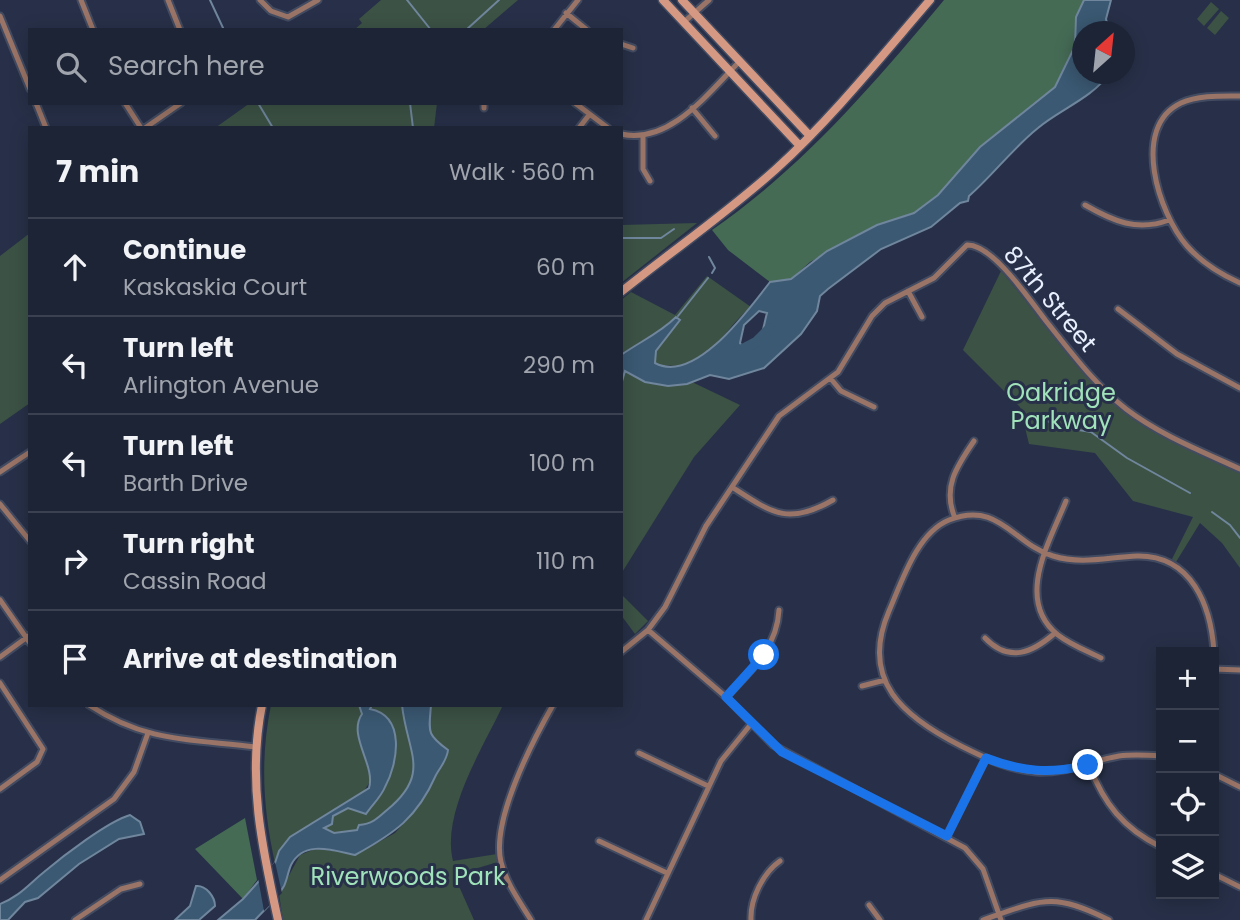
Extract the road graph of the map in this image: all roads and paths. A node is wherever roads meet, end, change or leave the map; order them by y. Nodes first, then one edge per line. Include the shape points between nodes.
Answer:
1 (81, 0) edge
2 (167, 0) edge
3 (260, 0) edge
4 (318, 0) edge
5 (578, 0) edge
6 (663, 0) edge
7 (682, 0) edge
8 (709, 0) edge
9 (930, 0) edge
10 (566, 13) junction
11 (694, 13) junction
12 (0, 16) edge
13 (684, 22) junction
14 (92, 28) edge
15 (179, 28) edge
16 (555, 28) edge
17 (585, 28) edge
18 (623, 45) edge
19 (633, 48) dead end
20 (739, 62) junction
21 (730, 71) junction
22 (28, 84) edge
23 (1240, 96) edge
24 (37, 105) edge
25 (126, 105) edge
26 (178, 105) edge
27 (577, 105) edge
28 (692, 108) junction
29 (589, 115) junction
30 (45, 126) edge
31 (142, 126) edge
32 (146, 126) edge
33 (581, 126) edge
34 (605, 126) edge
35 (623, 134) edge
36 (643, 135) junction
37 (715, 136) dead end
38 (810, 136) junction
39 (800, 146) junction
40 (650, 181) dead end
41 (1085, 205) dead end
42 (1169, 220) junction
43 (1240, 283) edge
44 (623, 290) edge
45 (908, 290) junction
46 (1118, 309) dead end
47 (922, 317) dead end
48 (831, 379) junction
49 (1240, 388) edge
50 (874, 407) dead end
51 (974, 441) dead end
52 (28, 453) edge
53 (1240, 469) edge
54 (0, 472) edge
55 (732, 487) junction
56 (833, 500) dead end
57 (1066, 501) dead end
58 (0, 504) edge
59 (955, 518) junction
60 (28, 539) edge
61 (1045, 554) junction
62 (0, 600) edge
63 (779, 610) dead end
64 (648, 630) junction
65 (1055, 633) junction
66 (985, 638) dead end
67 (28, 639) edge
68 (1213, 647) edge
69 (623, 650) edge
70 (0, 657) edge
71 (1101, 658) dead end
72 (1219, 670) edge
73 (1240, 670) edge
74 (884, 678) junction
75 (0, 683) edge
76 (862, 686) dead end
77 (726, 697) junction
78 (93, 707) edge
79 (262, 707) edge
80 (553, 707) edge
81 (751, 724) junction
82 (148, 733) junction
83 (256, 747) junction
84 (639, 754) dead end
85 (1156, 756) edge
86 (986, 758) junction
87 (1088, 765) junction
88 (1219, 776) edge
89 (708, 786) junction
90 (1240, 787) edge
91 (0, 789) edge
92 (947, 836) junction
93 (599, 841) dead end
94 (1156, 844) edge
95 (780, 861) dead end
96 (667, 873) junction
97 (1219, 876) edge
98 (0, 880) edge
99 (140, 884) dead end
100 (1240, 887) edge
101 (869, 905) dead end
102 (1000, 917) edge
103 (75, 920) edge
104 (278, 920) edge
105 (531, 920) edge
106 (646, 920) edge
107 (751, 920) edge
108 (880, 920) edge
109 (983, 920) edge
110 (1109, 920) edge

1 - 14 street
2 - 15 street
3 - 4 street via 271,12 288,17
5 - 10 street
6 - 13 main road
7 - 11 main road
8 - 11 street
9 - 38 main road
10 - 16 street
10 - 17 street
11 - 13 street
11 - 20 main road
12 - 22 street
13 - 21 main road
18 - 19 street
20 - 21 street
20 - 38 main road
21 - 28 street
21 - 39 main road
23 - 42 street via 1186,101 1164,116 1154,139 1157,186
24 - 30 street
25 - 31 street
26 - 32 street
27 - 29 street
28 - 36 street via 678,120
28 - 37 street
29 - 33 street
29 - 34 street
35 - 36 street
36 - 40 street via 643,169
38 - 39 main road
39 - 44 main road
41 - 42 street via 1127,225
42 - 43 street via 1201,260
45 - 47 street
45 - 48 street via 872,316 845,364
45 - 53 street, 87th Street via 941,273 965,246 984,251 1086,371 1126,409 1163,433
46 - 49 street via 1177,354
48 - 50 street via 841,391
48 - 55 street via 785,410
51 - 59 street via 950,483
52 - 54 street
55 - 56 street via 782,515 816,510
55 - 64 street
57 - 61 street
58 - 60 street
59 - 61 street via 995,519
59 - 74 street via 939,525 922,543 890,609 880,645
61 - 65 street via 1037,576 1037,599
61 - 68 street via 1083,561 1142,556 1171,564 1201,594
62 - 67 street
63 - 77 street via 770,646
64 - 69 street
64 - 77 street
65 - 66 street via 1037,647 1014,653 996,649
65 - 71 street
67 - 70 street
72 - 73 street
74 - 76 street
74 - 86 street via 912,718
75 - 91 street via 43,749 37,762
77 - 81 street
78 - 82 street
79 - 83 main road
80 - 105 street via 508,801 498,833 504,873
81 - 89 street via 726,753
81 - 92 street via 801,763
82 - 83 street
82 - 98 street via 134,772 114,799
83 - 104 main road via 256,801
84 - 89 street
85 - 87 street via 1121,756
86 - 87 street via 1038,772
86 - 92 street
87 - 94 street via 1112,811
88 - 90 street
89 - 96 street
92 - 102 street via 977,860
93 - 96 street
95 - 107 street via 754,899
96 - 106 street
97 - 100 street
99 - 103 street via 121,889
101 - 108 street
102 - 109 street
102 - 110 street via 1054,900 1074,903

